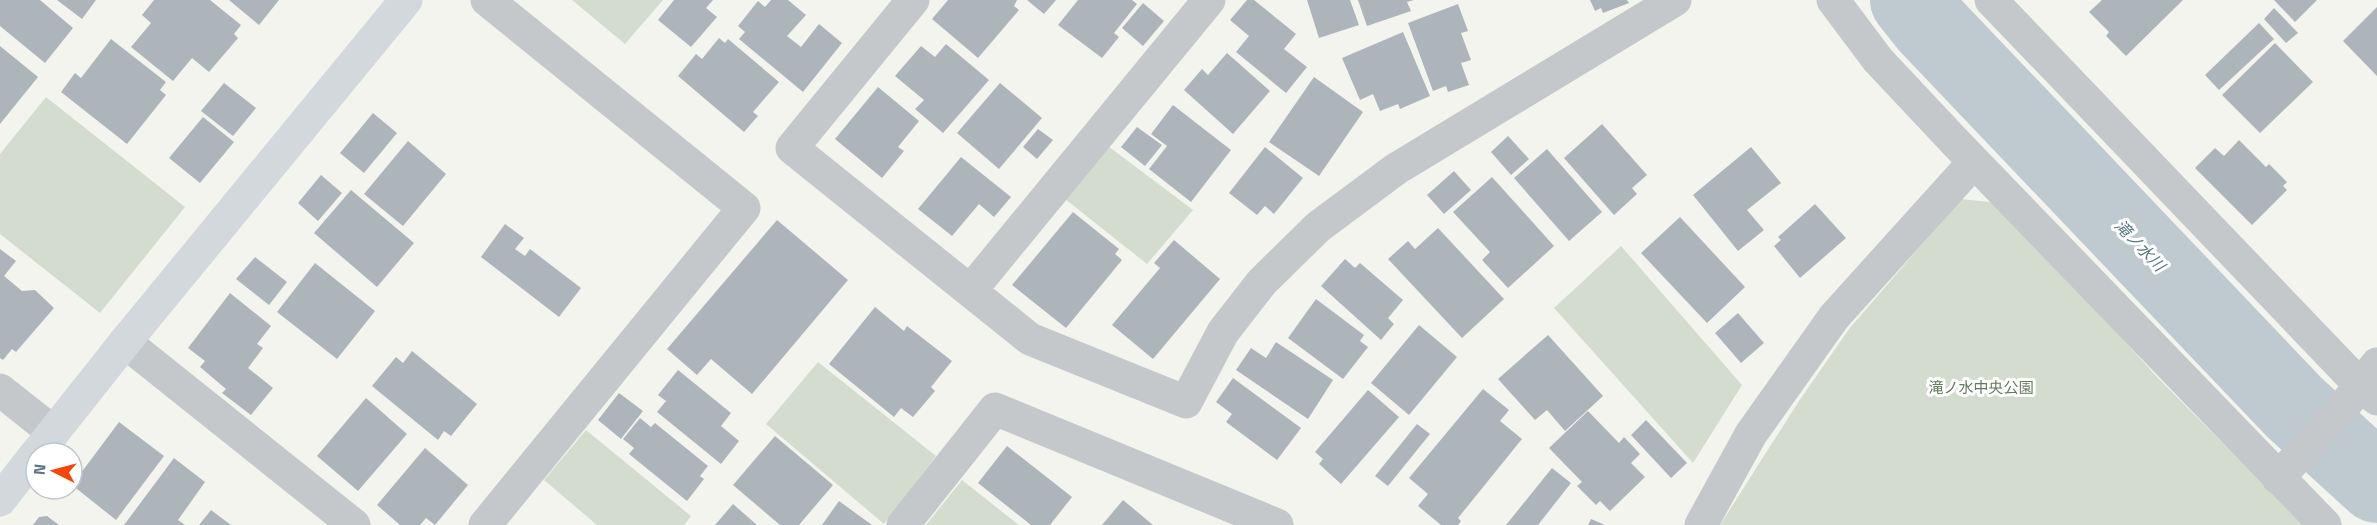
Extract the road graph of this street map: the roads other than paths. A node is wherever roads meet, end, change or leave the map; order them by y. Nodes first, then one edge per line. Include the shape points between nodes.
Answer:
1 (406, 0) edge
2 (487, 0) edge
3 (913, 0) edge
4 (1209, 0) edge
5 (1675, 0) edge
6 (1833, 0) edge
7 (1991, 0) edge
8 (1974, 162) junction
9 (971, 290) junction
10 (125, 342) junction
11 (2371, 382) edge
12 (0, 390) edge
13 (38, 441) edge
14 (46, 441) edge
15 (24, 469) edge
16 (2278, 478) junction
17 (0, 500) edge
18 (354, 525) edge
19 (485, 525) edge
20 (903, 525) edge
21 (1277, 525) edge
22 (1701, 525) edge
23 (2325, 525) edge

1 - 10 street
2 - 19 street via 744,208
3 - 9 street via 792,148
4 - 9 street
5 - 9 street via 1396,169 1318,227 1262,282 1223,332 1186,402 1030,339
6 - 8 street via 1878,60
7 - 11 street
8 - 16 street
8 - 22 street via 1834,317 1751,434
10 - 14 street
10 - 18 street
11 - 16 street
12 - 13 street
15 - 17 street
16 - 23 street
20 - 21 street via 995,409

